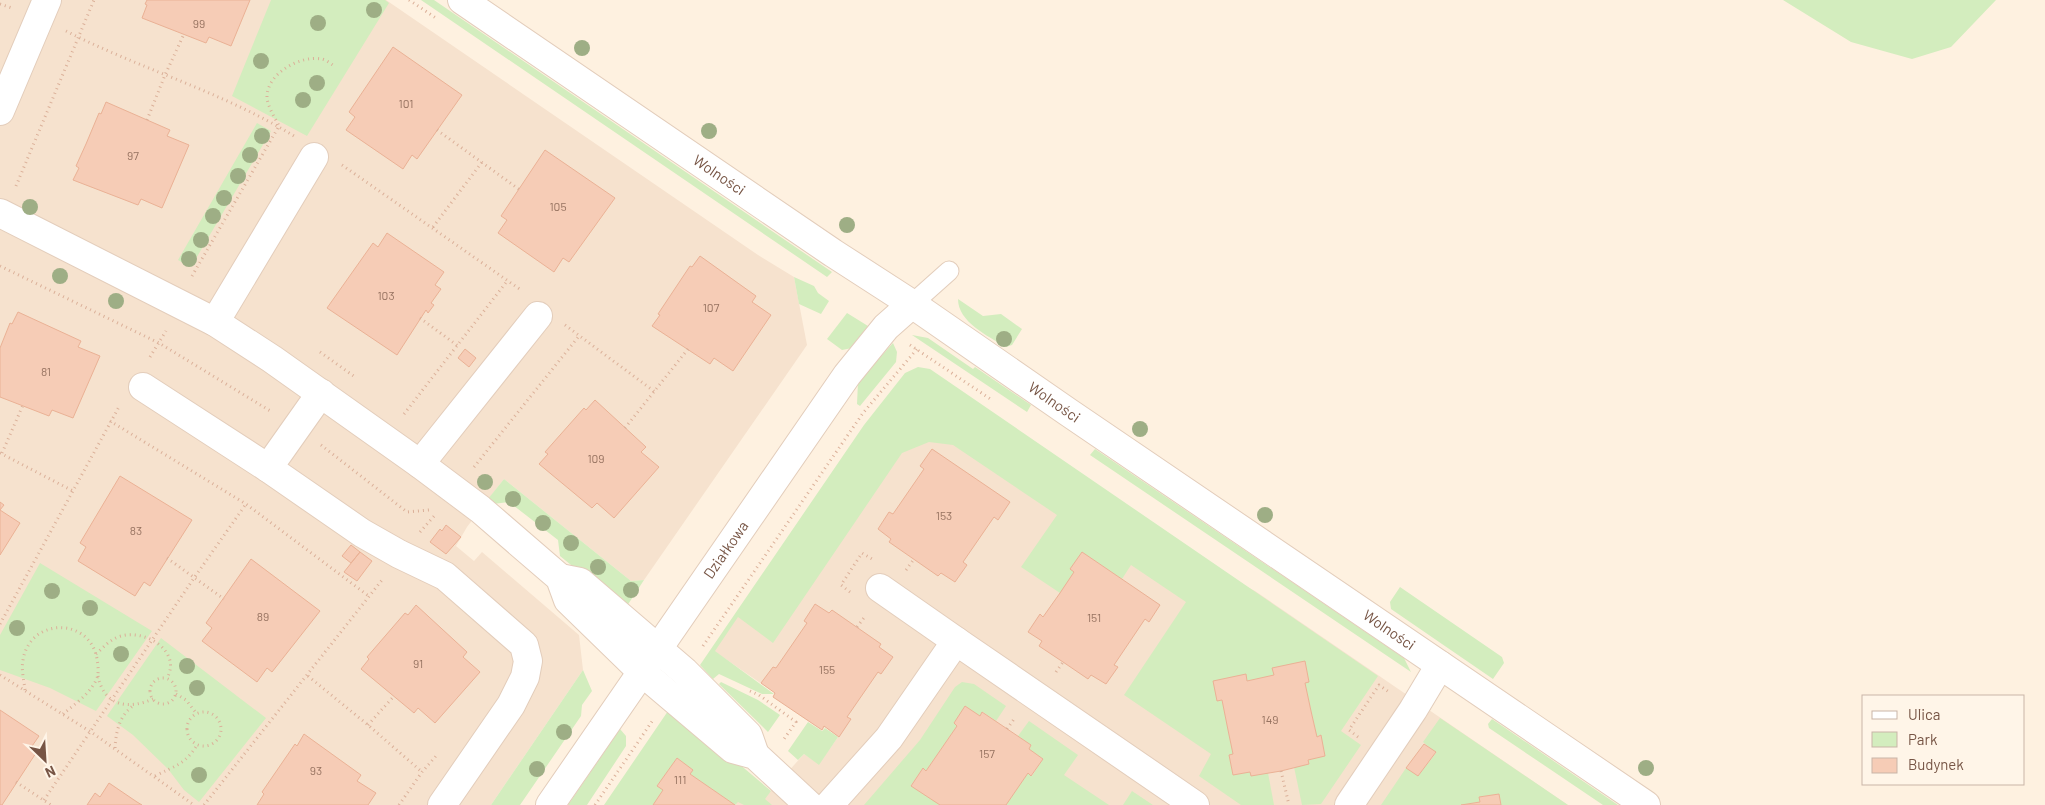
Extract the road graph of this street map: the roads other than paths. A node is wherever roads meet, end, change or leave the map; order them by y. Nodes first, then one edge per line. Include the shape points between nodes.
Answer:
1 (47, 0) edge
2 (462, 0) edge
3 (0, 111) edge
4 (314, 157) dead end
5 (0, 212) edge
6 (949, 271) dead end
7 (912, 304) junction
8 (538, 316) dead end
9 (215, 322) junction
10 (134, 392) road end
11 (321, 393) junction
12 (420, 464) junction
13 (268, 468) junction
14 (560, 578) junction
15 (880, 588) dead end
16 (956, 641) junction
17 (658, 648) junction
18 (1440, 665) junction
19 (642, 672) junction
20 (755, 755) junction
21 (442, 805) edge
22 (550, 805) edge
23 (809, 805) edge
24 (829, 805) edge
25 (1195, 805) edge
26 (1349, 805) edge
27 (1646, 805) edge

1 - 3 street
2 - 7 street, Wolności
4 - 9 street
5 - 9 street
6 - 7 lane
7 - 17 street, Działkowa via 886,327 847,375
7 - 18 street, Wolności
8 - 12 street
9 - 11 street
10 - 13 street
11 - 12 street
11 - 13 street
12 - 14 street via 448,500 480,509
13 - 21 street via 362,533 445,576 524,645 528,661 525,678 511,705
14 - 17 street via 580,582
14 - 19 street via 568,600
15 - 16 street
16 - 24 street via 889,738
16 - 25 street
17 - 19 street, Działkowa
17 - 20 street via 748,735
18 - 26 street
18 - 27 street, Wolności
19 - 20 street via 733,749
19 - 22 street, Działkowa
20 - 23 street

